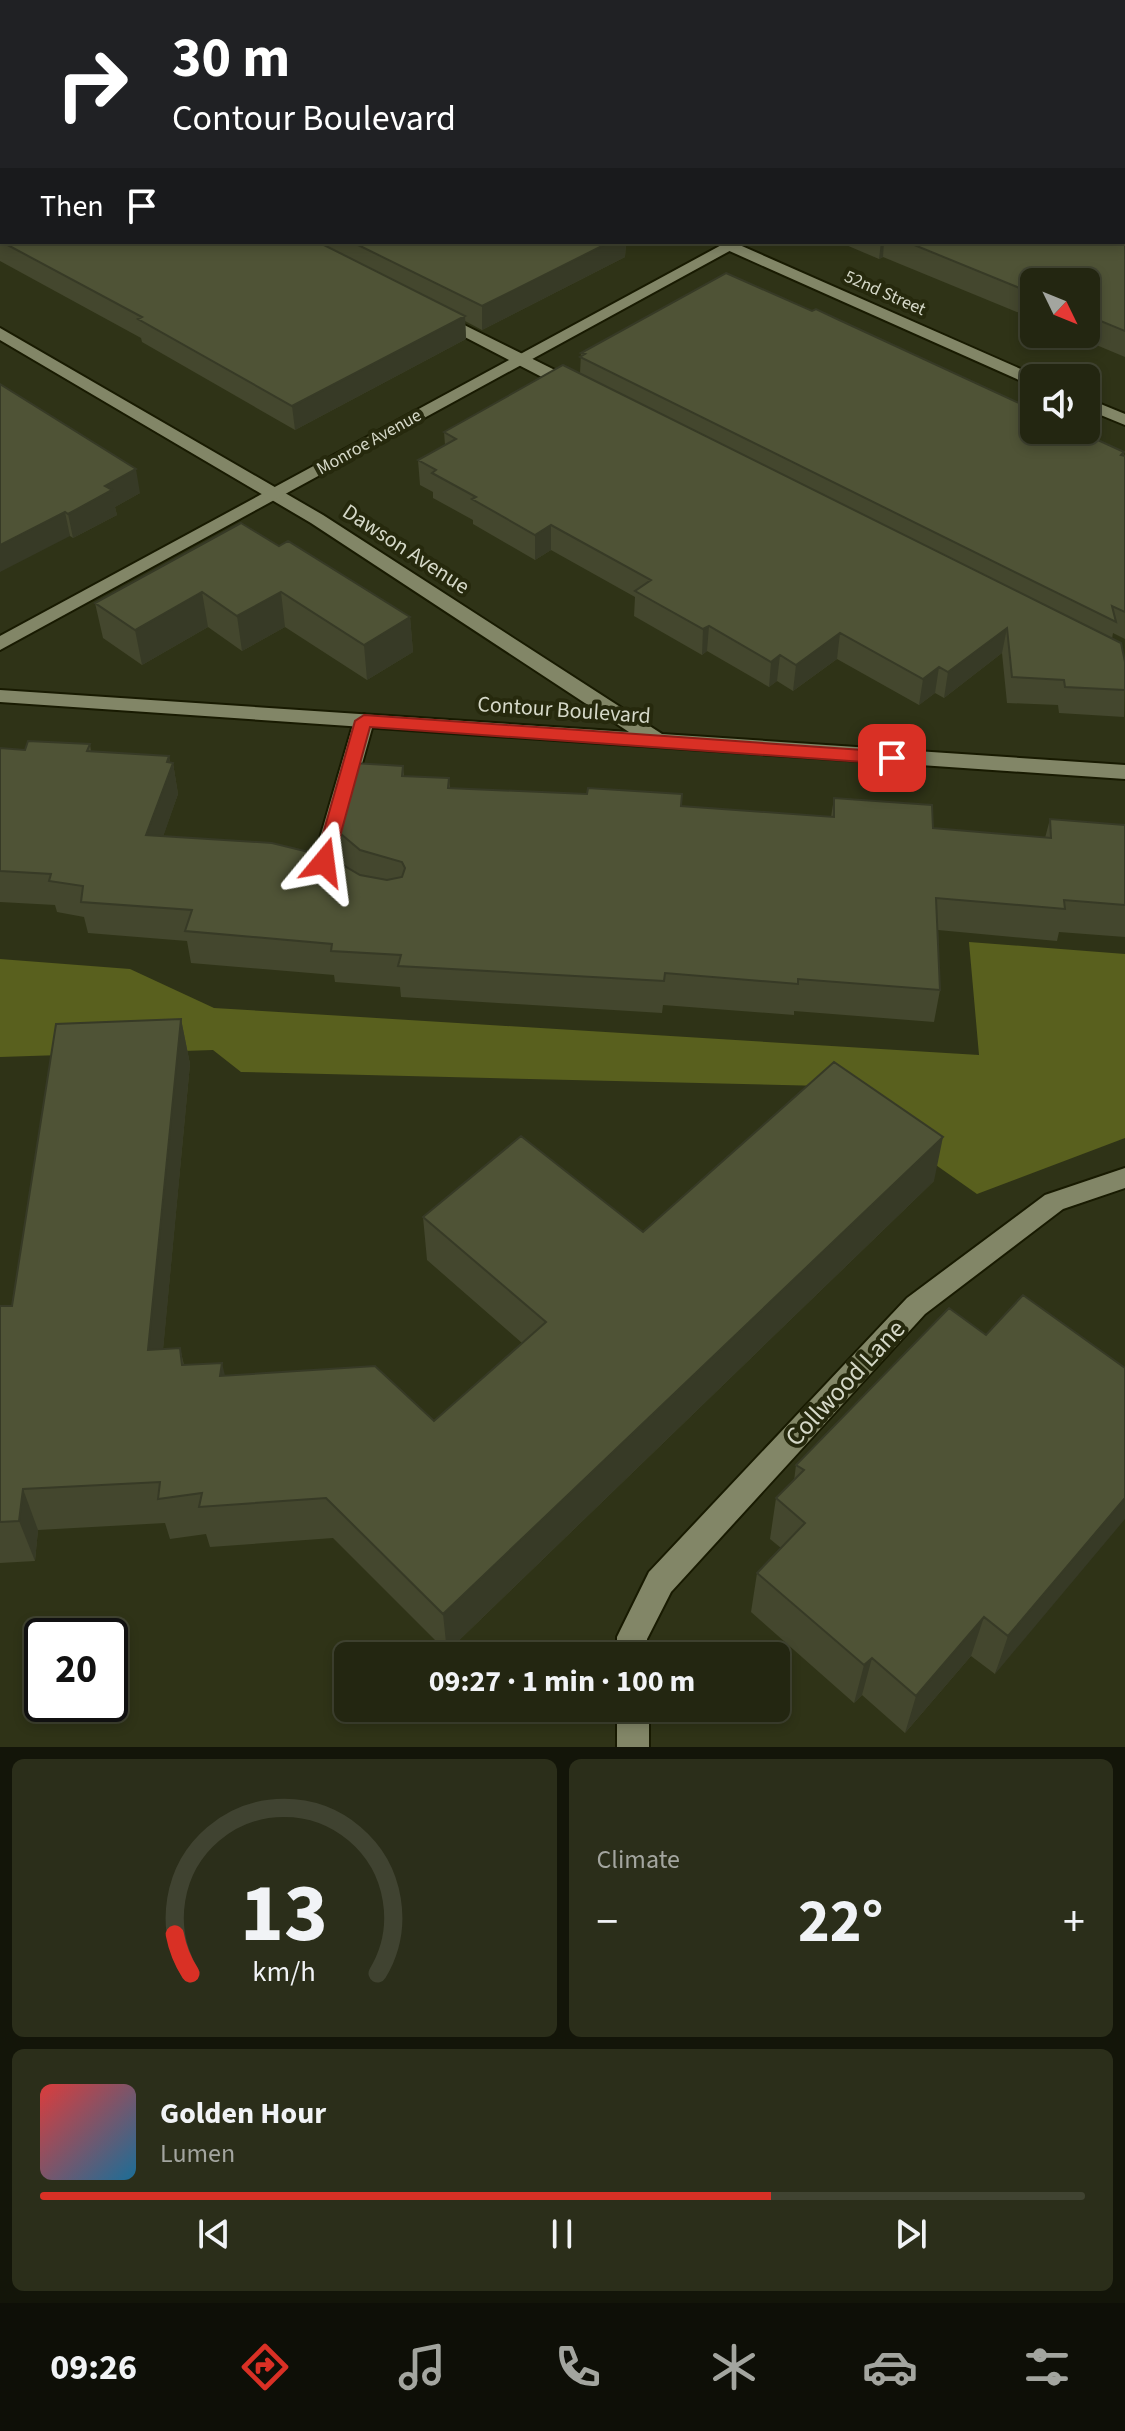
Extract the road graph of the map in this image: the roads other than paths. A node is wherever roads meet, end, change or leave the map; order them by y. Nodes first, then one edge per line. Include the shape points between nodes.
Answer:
1 (727, 244) edge
2 (731, 244) edge
3 (425, 311) edge
4 (0, 333) edge
5 (521, 359) junction
6 (1020, 374) edge
7 (591, 395) edge
8 (1100, 409) edge
9 (1125, 420) edge
10 (274, 494) junction
11 (0, 644) edge
12 (0, 696) edge
13 (364, 721) junction
14 (657, 740) junction
15 (1125, 772) edge
16 (359, 892) edge
17 (1125, 1178) edge
18 (632, 1642) edge
19 (633, 1722) edge
20 (633, 1747) edge

1 - 5 street, Monroe Avenue
2 - 6 street, 52nd Street
3 - 5 street
4 - 10 street, Dawson Avenue
5 - 7 street
5 - 10 street, Monroe Avenue
8 - 9 street
10 - 11 street, Monroe Avenue
10 - 14 street, Dawson Avenue
12 - 13 street, Contour Boulevard
13 - 14 street, Contour Boulevard
13 - 16 street via 324,862
14 - 15 street, Contour Boulevard
17 - 18 street, Collwood Lane via 1054,1202 916,1306 660,1582
19 - 20 street

